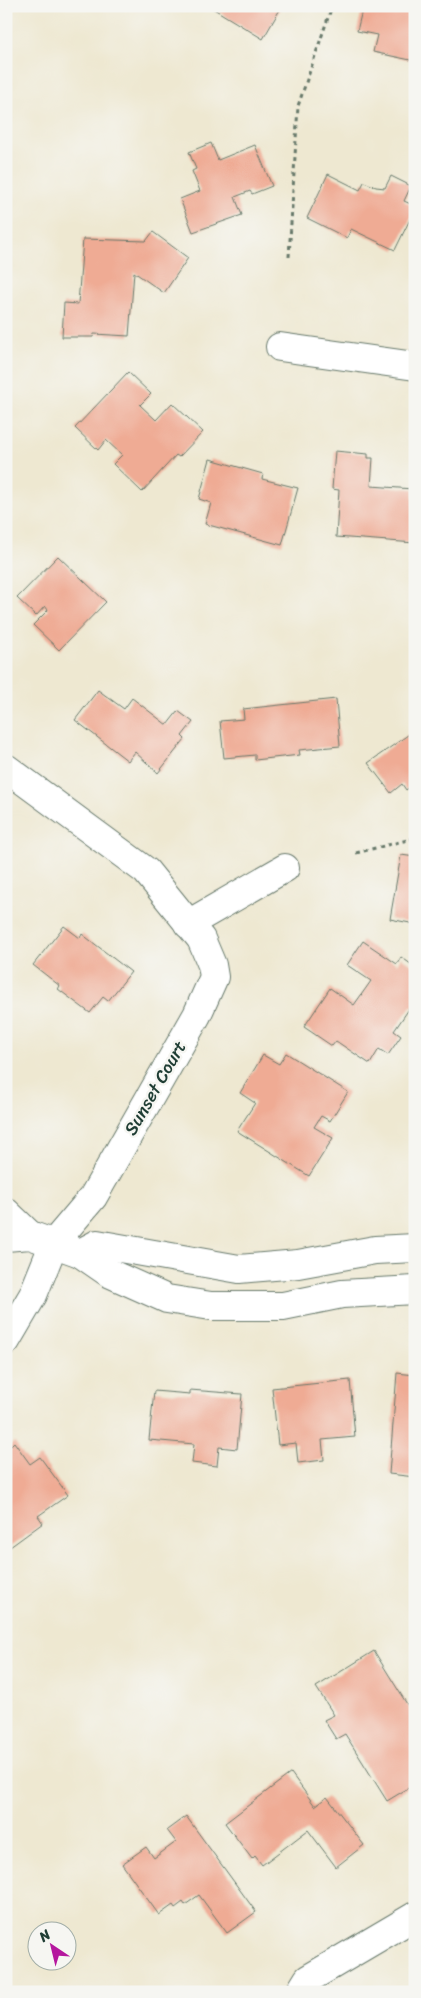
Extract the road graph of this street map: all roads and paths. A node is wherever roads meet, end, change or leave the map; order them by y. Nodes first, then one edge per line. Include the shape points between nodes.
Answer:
1 (332, 6) edge
2 (290, 256) dead end
3 (280, 347) dead end
4 (415, 366) edge
5 (6, 768) edge
6 (415, 838) edge
7 (356, 853) dead end
8 (285, 868) dead end
9 (188, 924) junction
10 (6, 1212) edge
11 (30, 1239) edge
12 (415, 1248) edge
13 (80, 1253) junction
14 (415, 1290) edge
15 (7, 1337) edge
16 (415, 1916) edge
17 (300, 1992) edge

1 - 2 path via 298,106
3 - 4 street
5 - 9 street, Sunset Court via 146,871
6 - 7 path
8 - 9 street
9 - 11 street, Sunset Court via 201,939 214,977 197,1015 93,1197
10 - 11 street
11 - 13 street
11 - 15 street, Sunset Court via 33,1295
12 - 13 street via 375,1250 298,1264 240,1269 97,1244
13 - 14 street via 109,1273 167,1298 211,1306 283,1306 342,1294
16 - 17 street via 308,1979

